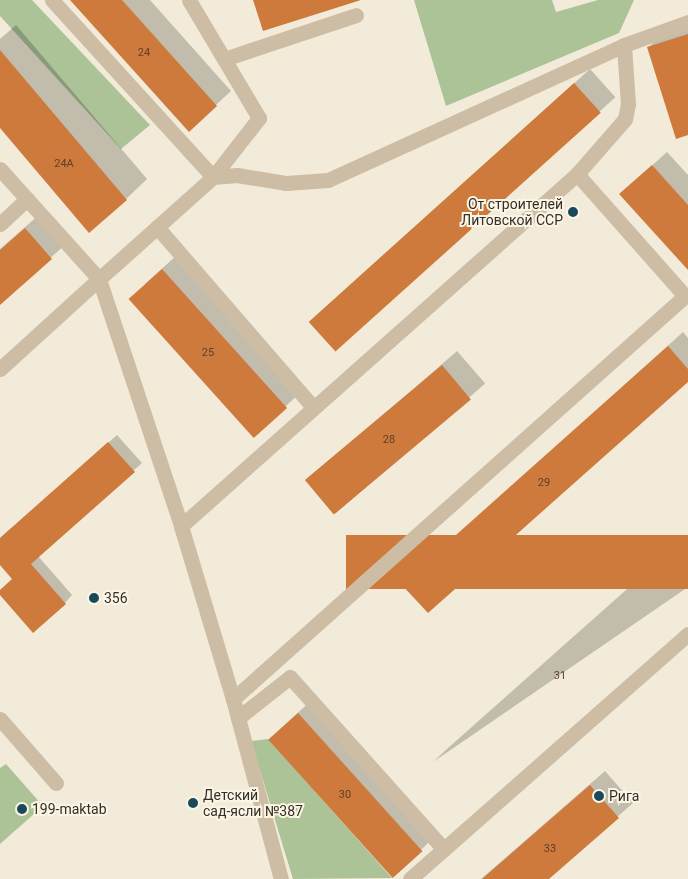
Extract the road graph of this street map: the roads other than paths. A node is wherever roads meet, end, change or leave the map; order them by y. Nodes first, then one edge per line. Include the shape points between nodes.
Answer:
1 (52, 0) edge
2 (189, 0) edge
3 (356, 15) dead end
4 (688, 22) edge
5 (624, 45) junction
6 (224, 59) junction
7 (0, 170) edge
8 (577, 174) junction
9 (213, 177) junction
10 (27, 200) junction
11 (0, 224) edge
12 (157, 227) junction
13 (99, 279) junction
14 (0, 369) edge
15 (313, 407) junction
16 (182, 526) junction
17 (688, 634) edge
18 (233, 699) junction
19 (238, 718) junction
20 (0, 719) edge
21 (56, 783) dead end
22 (444, 849) junction
23 (281, 879) edge
24 (410, 879) edge

1 - 9 lane
2 - 6 lane
3 - 6 lane
4 - 5 lane
5 - 8 lane via 628,104 625,119
5 - 9 lane via 328,180 286,183 237,176
6 - 9 lane via 259,118
7 - 10 lane
8 - 15 lane
8 - 18 lane via 685,296
9 - 12 lane
10 - 11 lane
10 - 13 lane
12 - 13 lane
12 - 15 lane
13 - 14 lane
13 - 16 lane
15 - 16 lane
16 - 18 lane
17 - 22 lane
18 - 19 lane
19 - 22 lane via 290,677
19 - 23 lane
20 - 21 lane
22 - 24 lane

